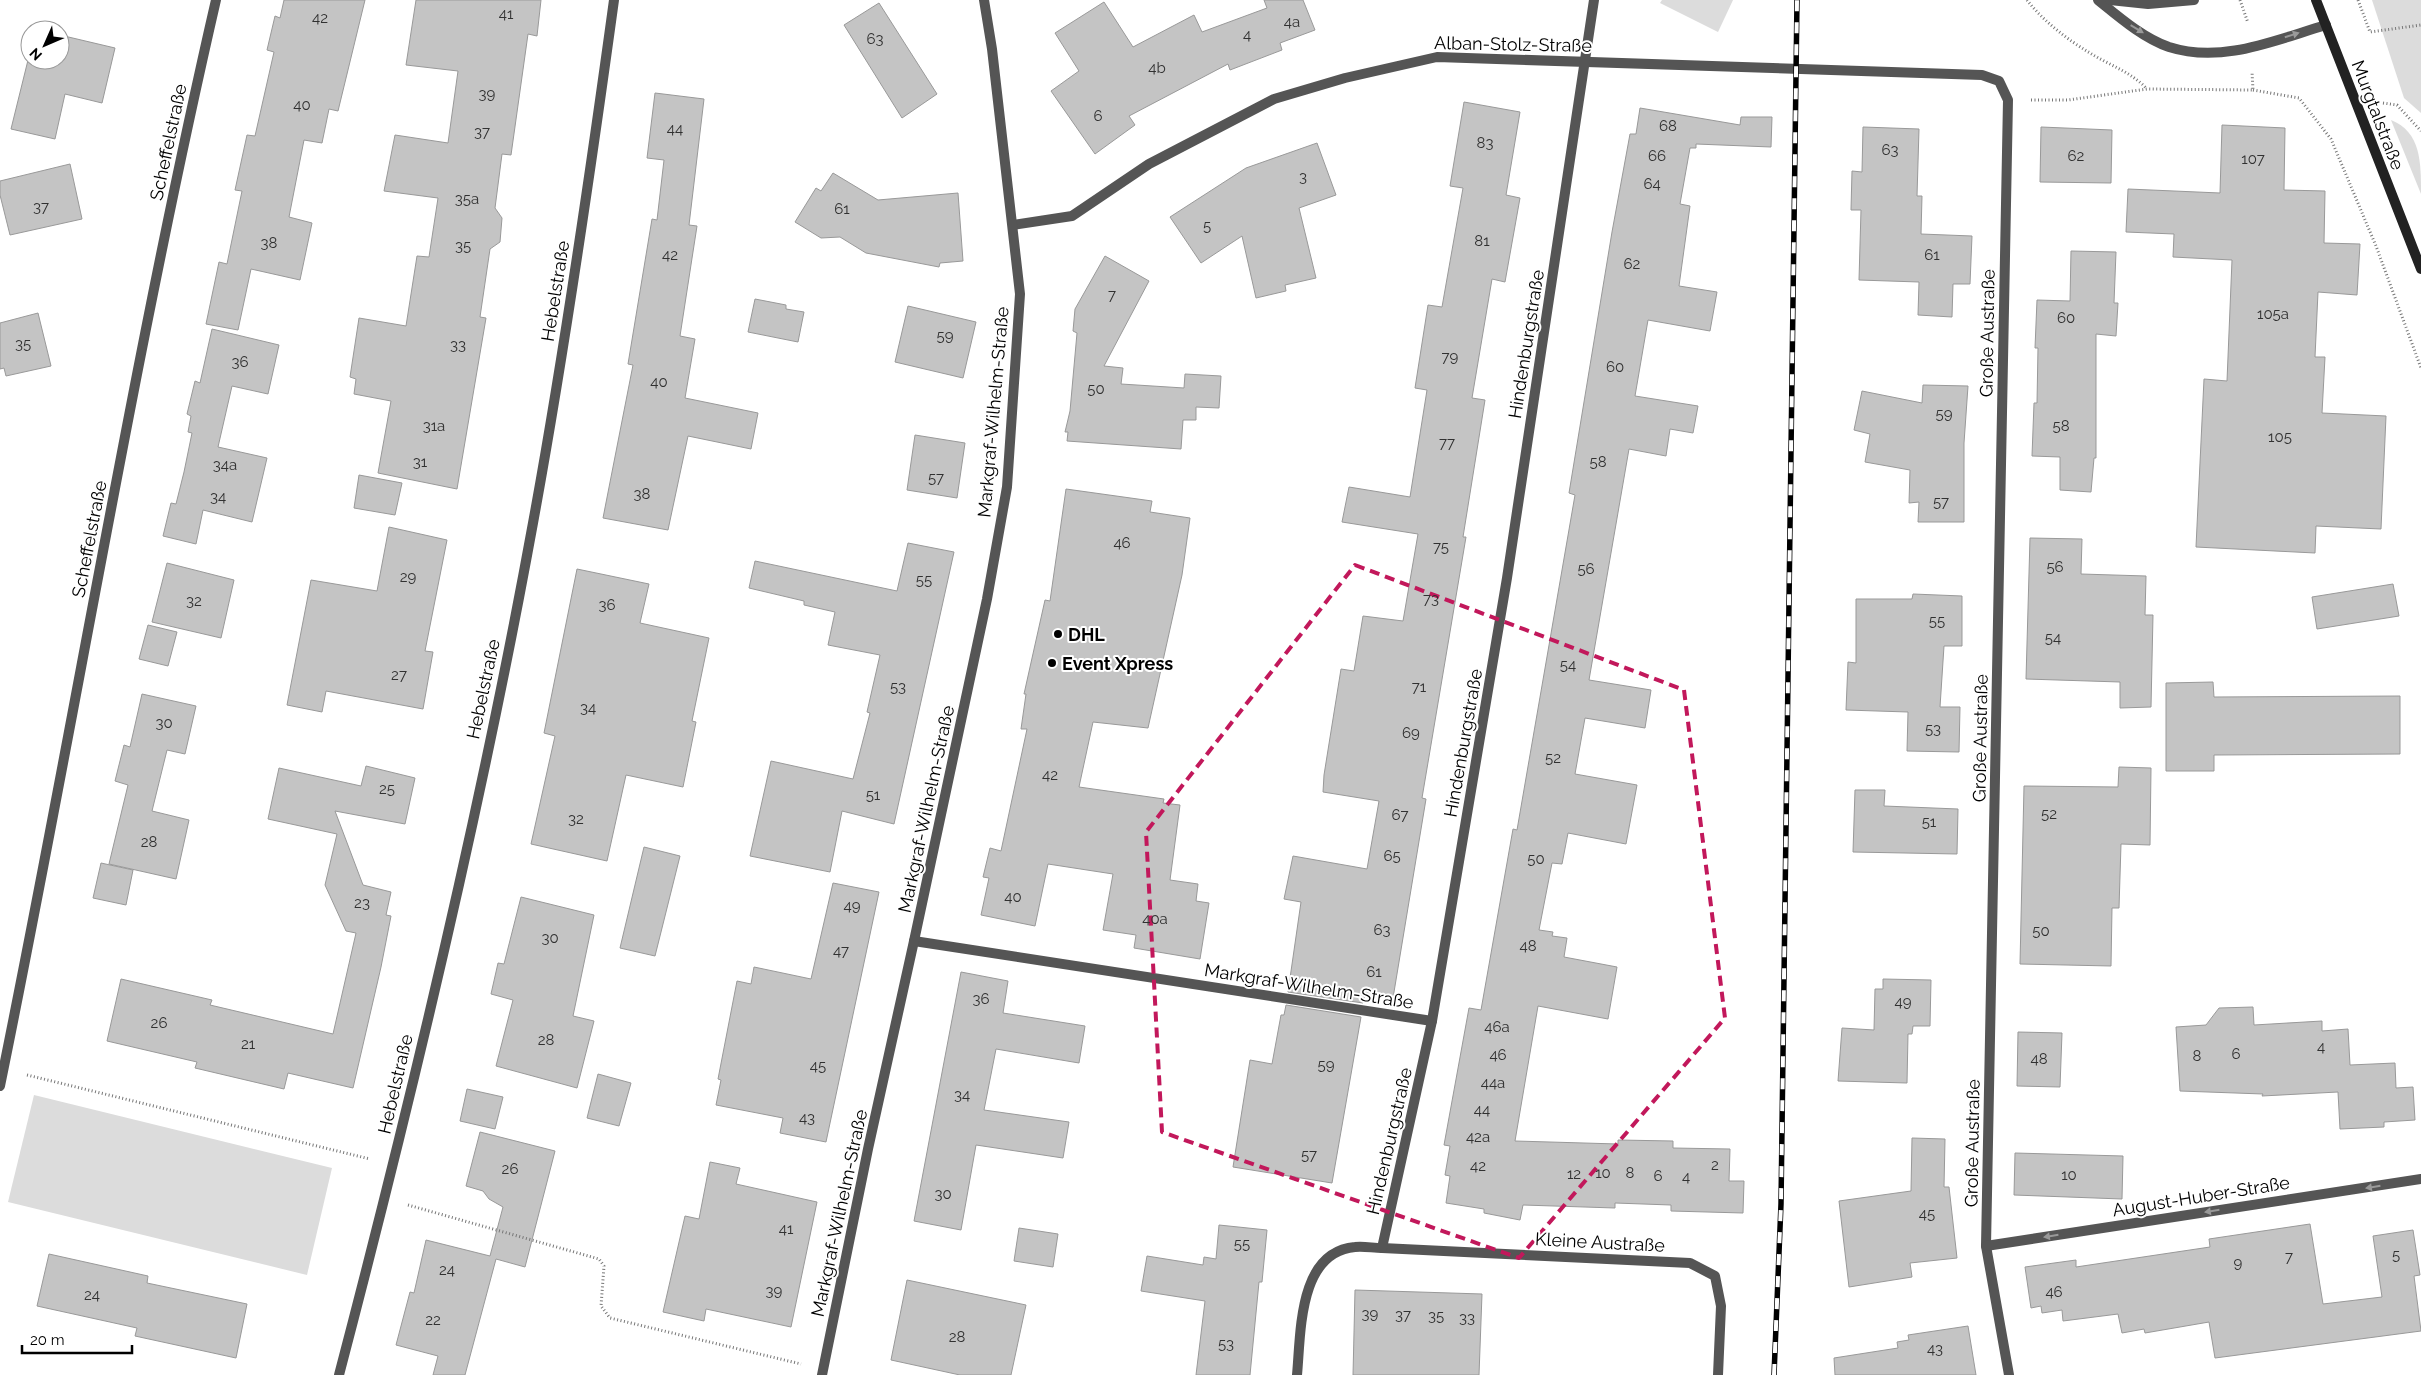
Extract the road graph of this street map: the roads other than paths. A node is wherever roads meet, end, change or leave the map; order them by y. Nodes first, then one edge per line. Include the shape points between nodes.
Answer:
1 (216, 0) edge
2 (614, 0) edge
3 (984, 0) edge
4 (1594, 0) edge
5 (2098, 0) edge
6 (2110, 0) edge
7 (2194, 0) edge
8 (2316, 0) edge
9 (2326, 25) junction
10 (1585, 62) junction
11 (2008, 100) joint
12 (1013, 225) junction
13 (2421, 269) edge
14 (914, 941) junction
15 (1432, 1021) junction
16 (0, 1086) edge
17 (2421, 1180) edge
18 (1986, 1246) junction
19 (1382, 1248) junction
20 (823, 1372) edge
21 (339, 1375) edge
22 (1297, 1375) edge
23 (1718, 1375) edge
24 (2009, 1375) edge

1 - 16 street, Scheffelstraße via 129,413
2 - 21 street, Hebelstraße via 584,215 533,524 462,874
3 - 12 street, Markgraf-Wilhelm-Straße
4 - 10 street, Hindenburgstraße
5 -> 9 street via 2132,26 2168,46 2201,53 2251,48
6 - 7 street via 2148,4
8 - 9 street, Murgtalstraße
9 - 13 street, Murgtalstraße
10 - 11 street, Alban-Stolz-Straße via 1982,75 1999,81
10 - 12 street, Alban-Stolz-Straße via 1436,57 1344,78 1274,99 1149,164 1072,216
10 - 15 street, Hindenburgstraße via 1507,578
11 - 18 street, Große Austraße
12 - 14 street, Markgraf-Wilhelm-Straße via 1020,294 1007,487 987,599
14 - 15 street, Markgraf-Wilhelm-Straße
14 - 20 street, Markgraf-Wilhelm-Straße
15 - 19 street, Hindenburgstraße
17 -> 18 street, August-Huber-Straße
18 - 24 street, Große Austraße
19 - 22 street via 1354,1247 1330,1256 1313,1275 1304,1304
19 - 23 street, Kleine Austraße via 1690,1263 1715,1276 1720,1306

